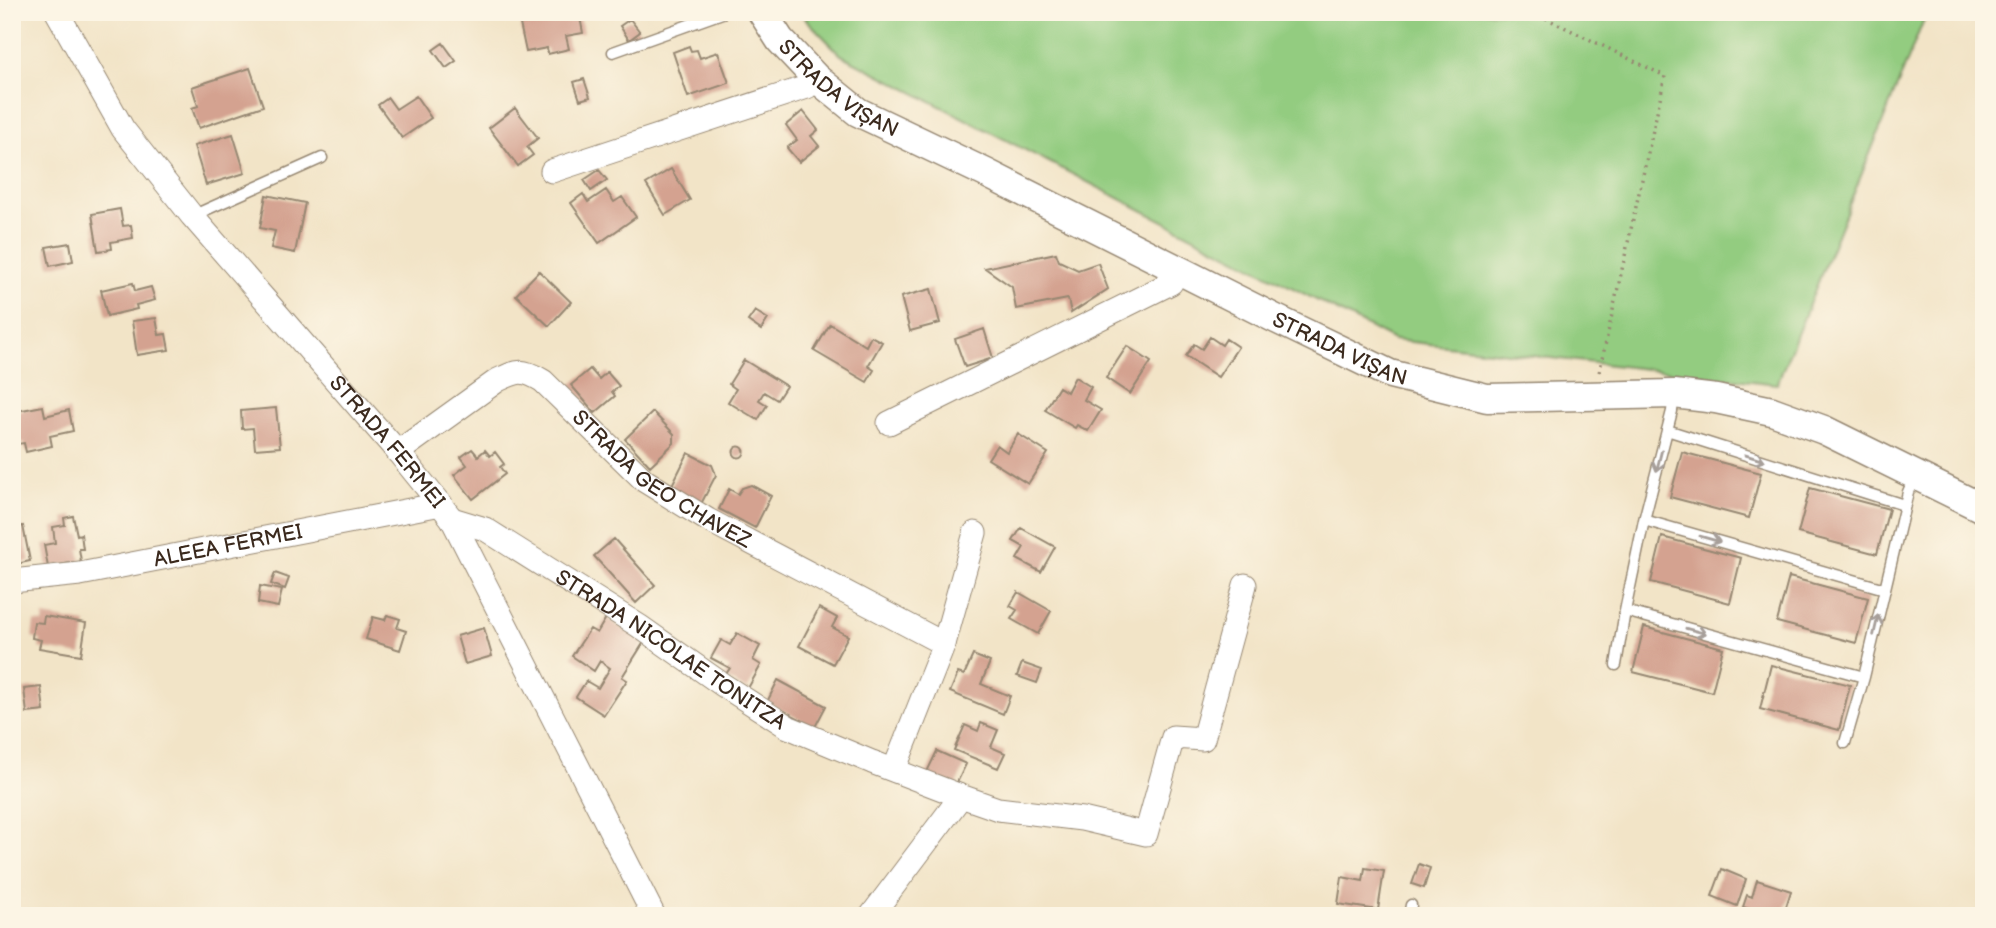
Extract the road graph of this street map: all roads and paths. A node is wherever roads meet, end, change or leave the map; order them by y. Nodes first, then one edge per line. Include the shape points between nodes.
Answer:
1 (57, 12) edge
2 (725, 12) edge
3 (762, 12) edge
4 (1533, 12) edge
5 (613, 52) dead end
6 (816, 78) junction
7 (322, 158) dead end
8 (552, 171) dead end
9 (192, 216) junction
10 (1178, 269) junction
11 (1674, 394) junction
12 (1594, 395) junction
13 (889, 423) dead end
14 (1667, 430) junction
15 (398, 452) junction
16 (1916, 475) junction
17 (1905, 505) junction
18 (1984, 509) edge
19 (447, 511) junction
20 (1644, 520) junction
21 (975, 533) dead end
22 (12, 581) edge
23 (1245, 585) dead end
24 (1885, 589) junction
25 (1625, 611) junction
26 (944, 644) junction
27 (1616, 665) dead end
28 (1864, 677) junction
29 (1845, 743) dead end
30 (894, 770) junction
31 (958, 794) junction
32 (654, 916) edge
33 (871, 916) edge

1 - 9 street, STRADA FERMEI via 123,129
2 - 5 lane
3 - 6 street, STRADA VIȘAN via 780,40
4 - 12 path via 1665,76
6 - 8 street via 807,87
6 - 10 street, STRADA VIȘAN via 858,112
7 - 9 lane
9 - 15 street, STRADA FERMEI
10 - 12 street, STRADA VIȘAN via 1390,374 1488,398
10 - 13 street via 1171,283
11 - 12 street, STRADA VIȘAN
11 - 14 lane
11 - 16 street, STRADA VIȘAN via 1772,411 1824,430
14 -> 17 lane
14 -> 20 lane
15 - 19 street, STRADA FERMEI
15 - 26 street, STRADA GEO CHAVEZ via 498,380 516,371 528,372 664,494
16 - 17 lane
16 - 18 street, STRADA VIȘAN
17 - 24 lane
19 - 22 street, ALEEA FERMEI via 80,574
19 - 30 street, STRADA NICOLAE TONITZA via 485,529 639,626 788,727
19 - 32 street, STRADA FERMEI
20 -> 24 lane
20 - 25 lane
21 - 26 street
23 - 31 street, STRADA NICOLAE TONITZA via 1203,739 1173,737 1146,834 1082,819 998,808
28 -> 24 lane
25 - 27 lane
25 -> 28 lane
26 - 30 street
28 - 29 lane
30 - 31 street, STRADA NICOLAE TONITZA
31 - 33 street via 956,803

